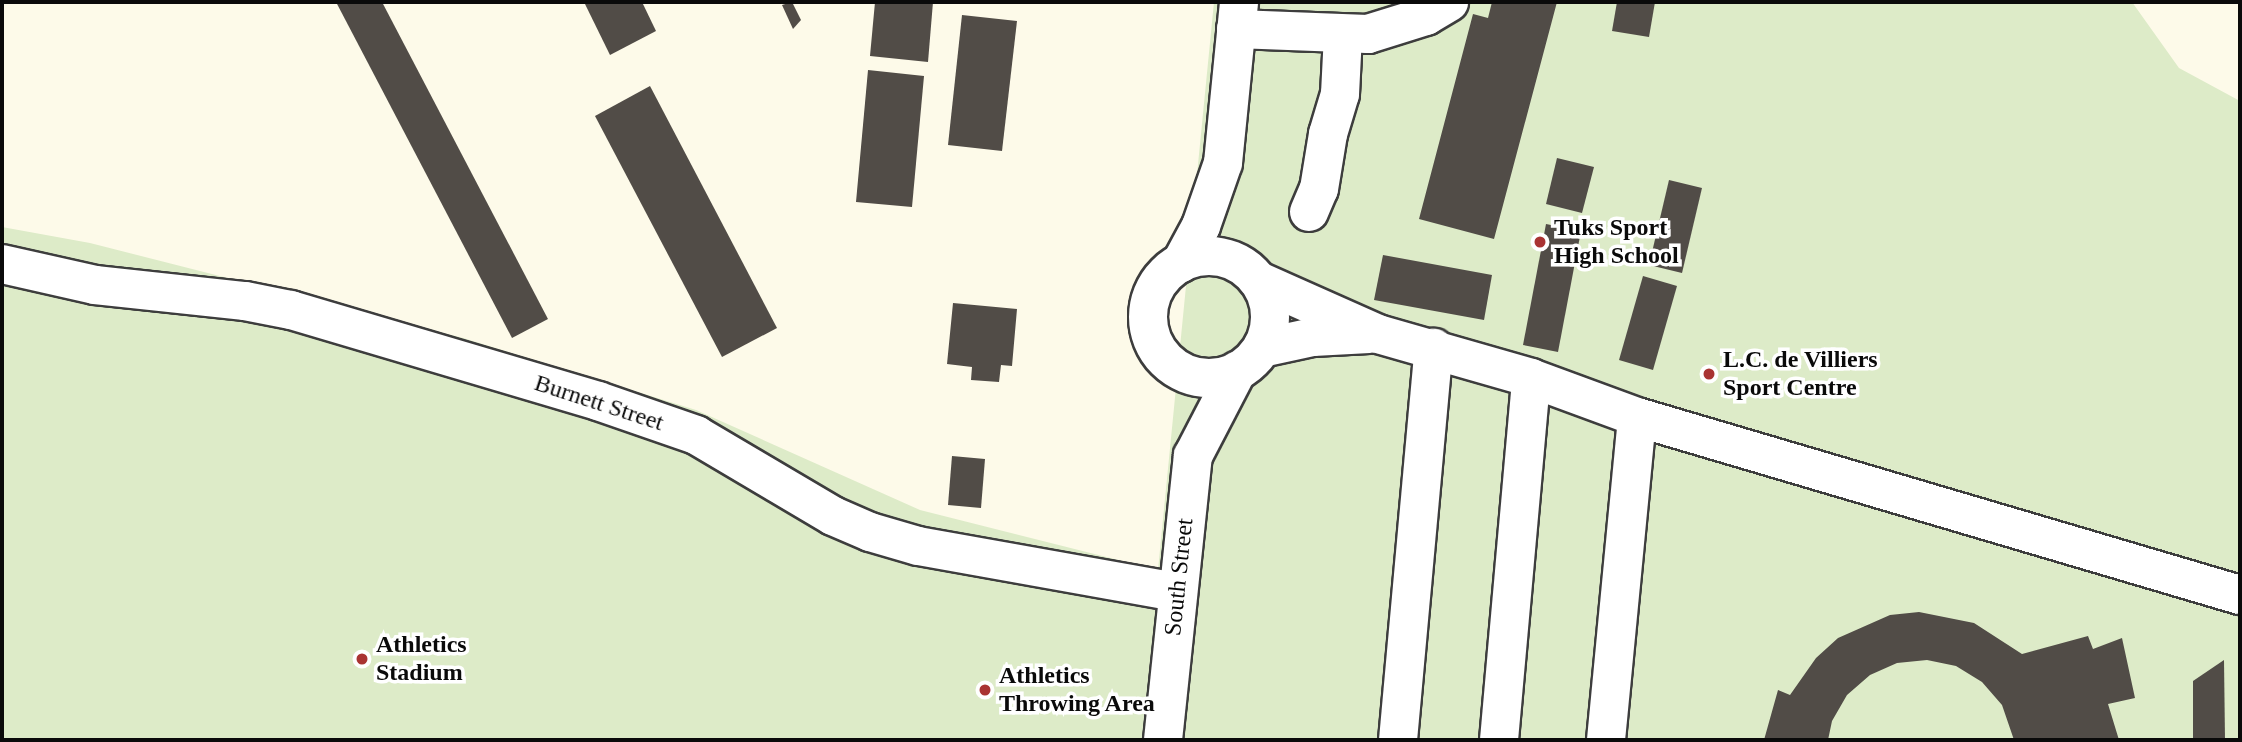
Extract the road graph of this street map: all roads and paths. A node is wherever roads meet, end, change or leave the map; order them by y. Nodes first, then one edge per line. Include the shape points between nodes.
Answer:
1 (1449, 2) edge
2 (1238, 15) edge
3 (1343, 34) junction
4 (1223, 163) junction
5 (1310, 212) dead end
6 (1181, 262) junction
7 (2, 264) edge
8 (1248, 272) junction
9 (1378, 334) junction
10 (1434, 348) junction
11 (1249, 360) junction
12 (1171, 366) junction
13 (1531, 378) junction
14 (1637, 417) junction
15 (1194, 456) junction
16 (1177, 592) junction
17 (2240, 595) edge
18 (1163, 740) edge
19 (1398, 740) edge
20 (1499, 740) edge
21 (1606, 740) edge

1 - 3 street via 1392,29
2 - 3 street
2 - 4 street
3 - 5 street via 1340,94
4 - 6 street via 1201,226
4 - 8 street
6 - 8 street via 1209,256
6 - 12 street via 1166,273 1149,303 1151,338
7 - 16 street, Burnett Street via 95,285 291,310 598,401 696,435 833,516 870,532 931,549
8 - 9 street
8 - 11 street via 1270,314
9 - 10 street
9 - 11 street via 1312,337
10 - 13 street
10 - 19 street
11 - 12 street via 1203,378
11 - 15 street, South Street
12 - 15 street, South Street via 1189,417
13 - 14 street
13 - 20 street
14 - 17 street
14 - 21 street
15 - 16 street, South Street
16 - 18 street, South Street

